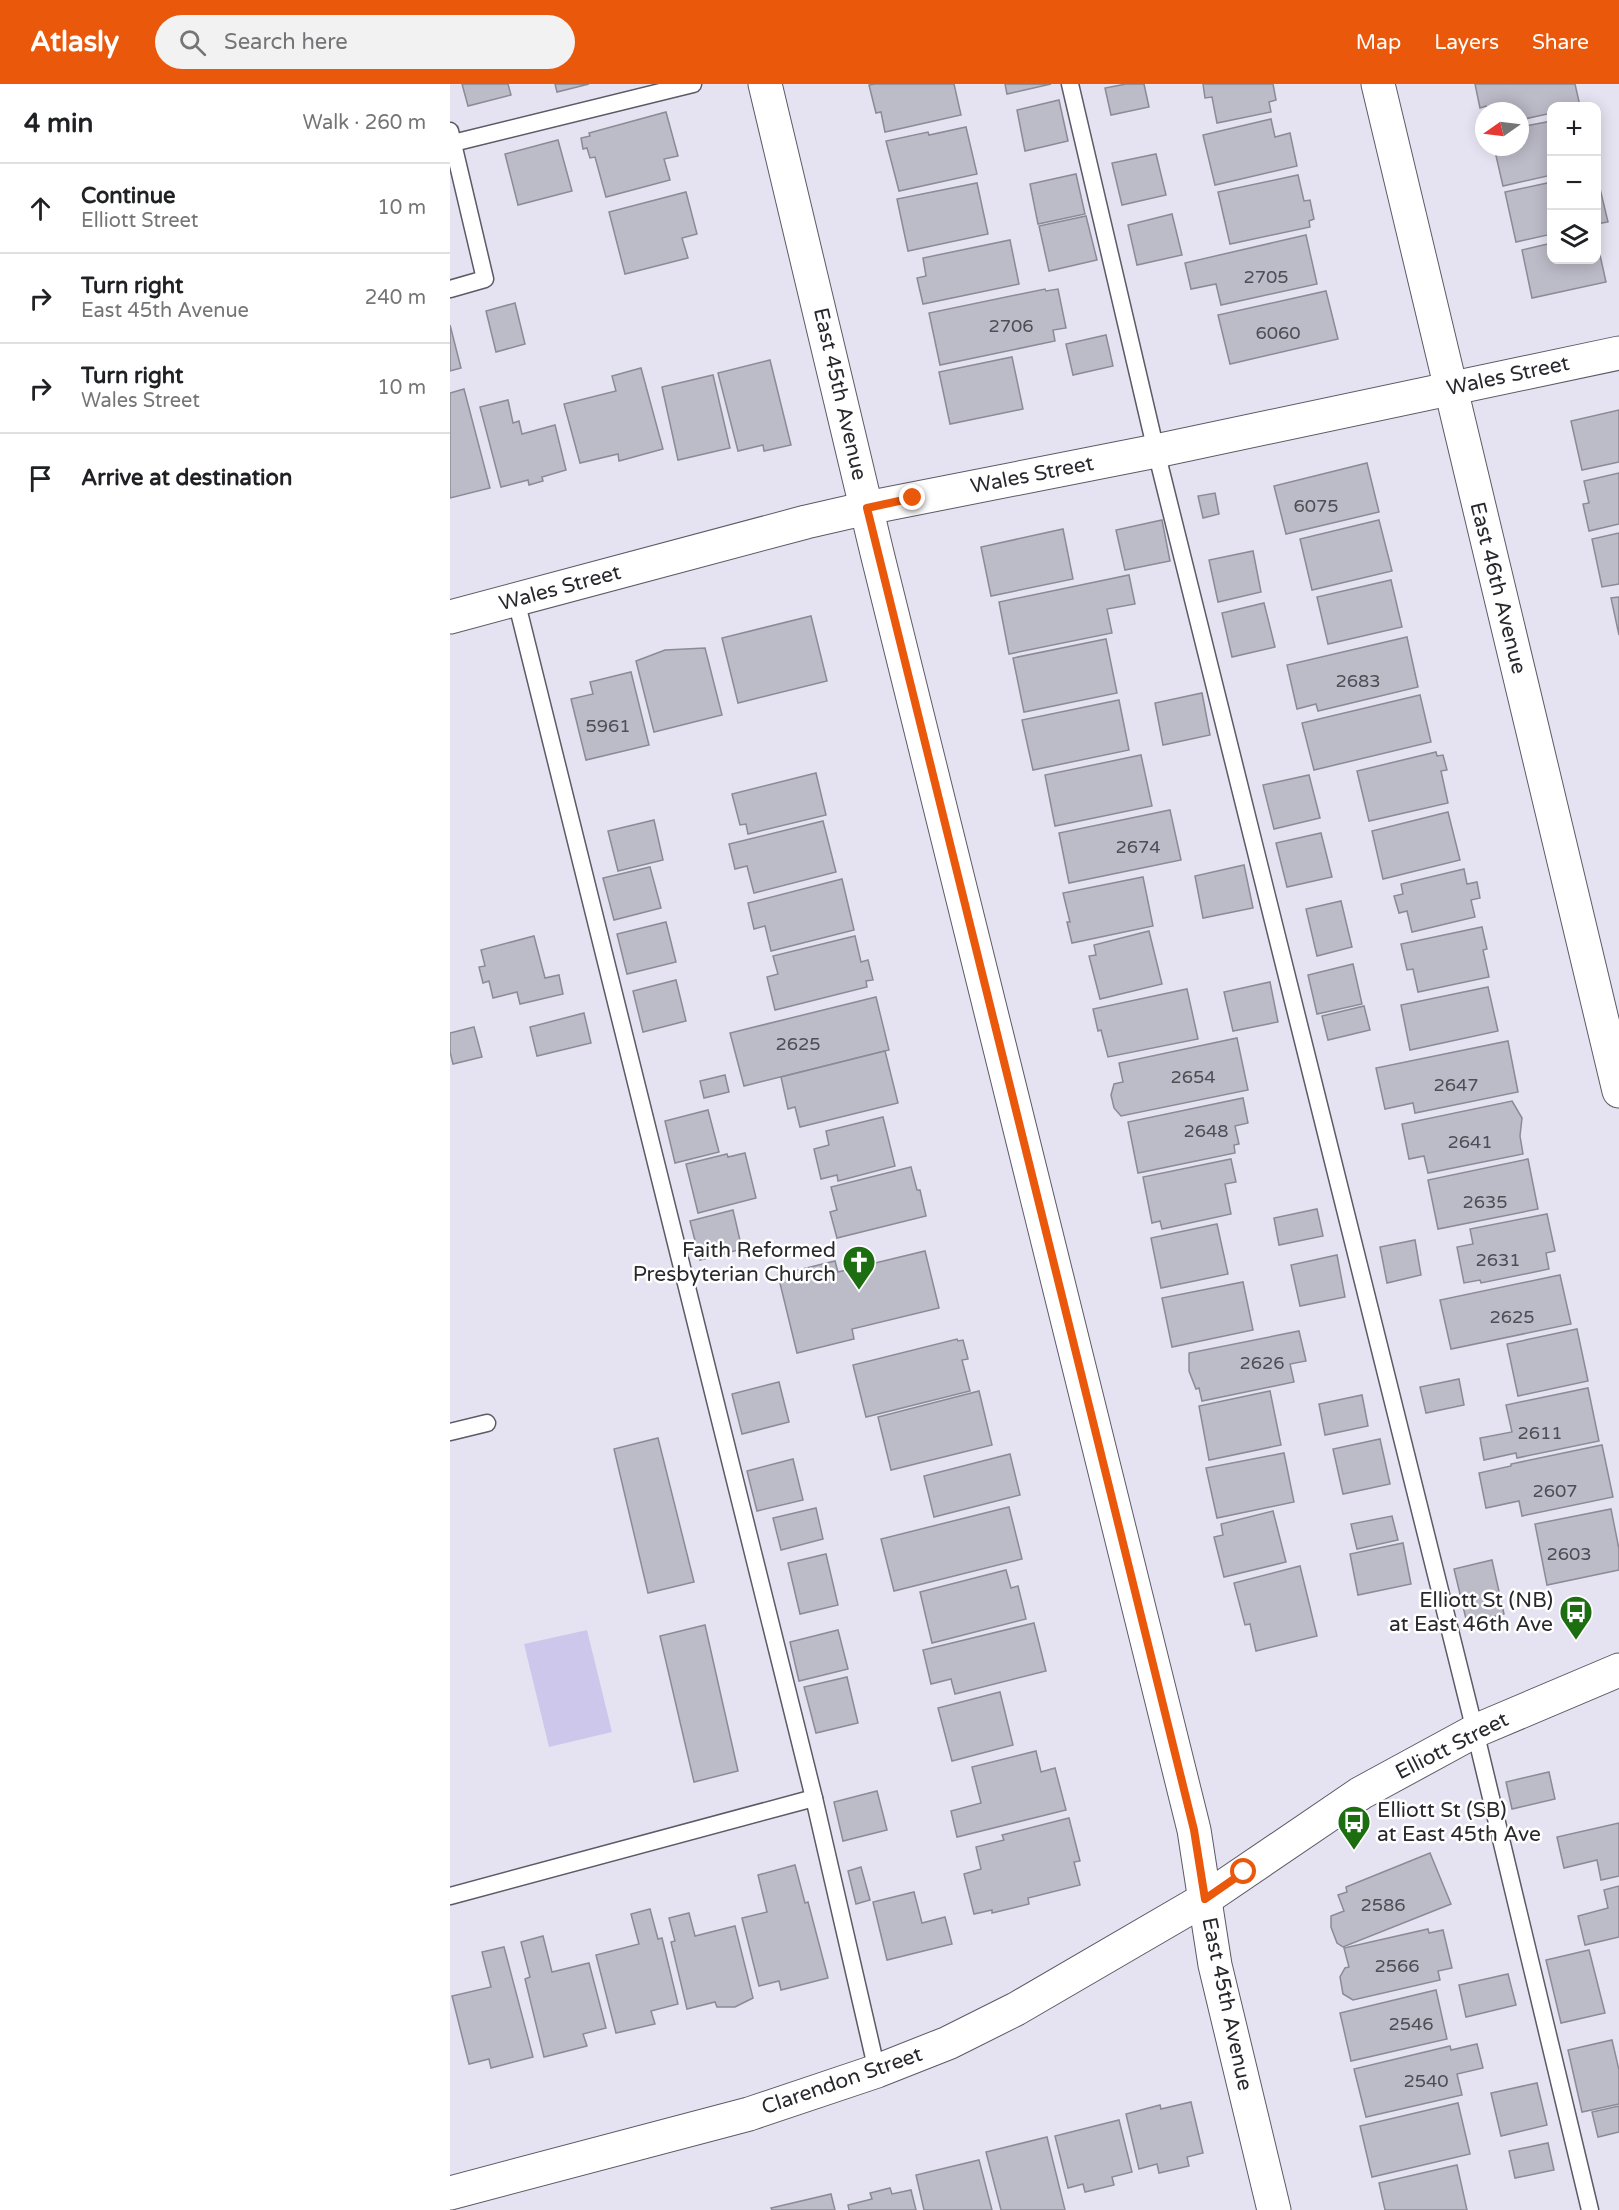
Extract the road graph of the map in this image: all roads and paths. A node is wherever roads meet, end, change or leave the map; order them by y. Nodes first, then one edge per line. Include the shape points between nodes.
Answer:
1 (693, 84) edge
2 (765, 84) edge
3 (1070, 84) edge
4 (1378, 84) edge
5 (451, 137) edge
6 (450, 289) edge
7 (1619, 353) edge
8 (1451, 389) junction
9 (1156, 451) junction
10 (867, 508) junction
11 (516, 600) junction
12 (450, 617) edge
13 (1619, 1091) edge
14 (487, 1423) dead end
15 (450, 1432) edge
16 (1619, 1671) edge
17 (1475, 1731) junction
18 (814, 1798) junction
19 (450, 1896) edge
20 (1205, 1899) junction
21 (877, 2071) junction
22 (450, 2193) edge
23 (1274, 2210) edge
24 (1590, 2210) edge

1 - 5 lane
2 - 10 street, East 45th Avenue
3 - 9 lane
4 - 8 street, East 46th Avenue
5 - 6 lane via 485,279
7 - 8 street, Wales Street
8 - 9 street, Wales Street
8 - 13 street, East 46th Avenue
9 - 10 street, Wales Street
9 - 17 lane
10 - 11 street, Wales Street
10 - 20 street, East 45th Avenue via 1194,1830
11 - 12 street, Wales Street
11 - 18 lane
14 - 15 lane
16 - 17 street, Elliott Street
17 - 20 street, Elliott Street via 1361,1793
17 - 24 lane
18 - 19 lane
18 - 21 lane
20 - 21 street, Clarendon Street via 1016,2009 948,2043
20 - 23 street, East 45th Avenue via 1215,1965
21 - 22 street, Clarendon Street via 749,2114

